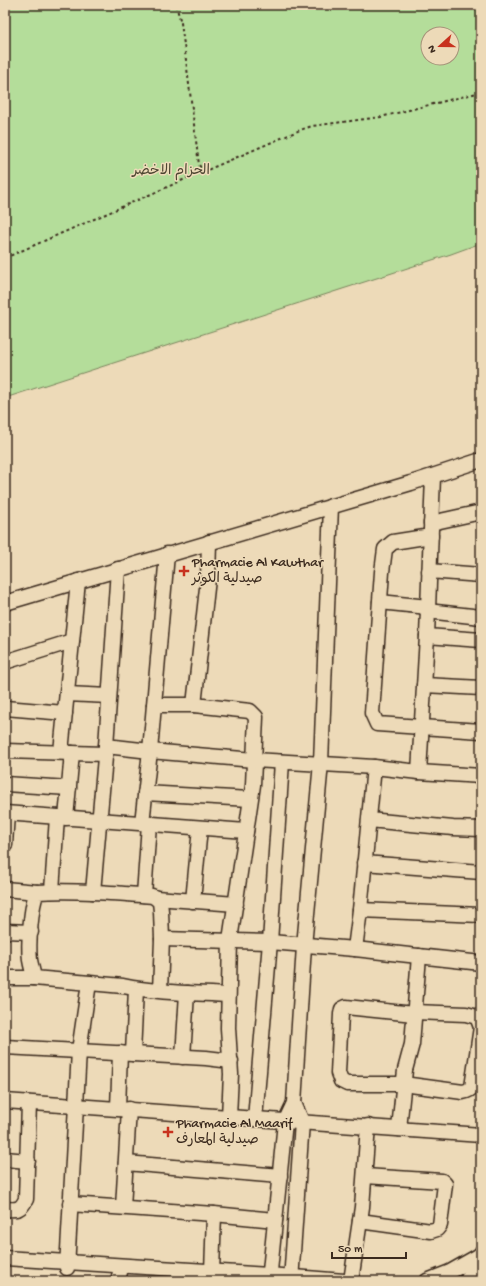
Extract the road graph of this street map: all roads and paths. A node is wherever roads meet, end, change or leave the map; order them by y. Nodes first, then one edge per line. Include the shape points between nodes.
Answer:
1 (176, 5) edge
2 (481, 92) edge
3 (202, 170) junction
4 (5, 258) edge
5 (481, 460) edge
6 (433, 476) junction
7 (331, 506) junction
8 (481, 512) edge
9 (431, 530) junction
10 (209, 542) junction
11 (167, 554) junction
12 (118, 569) junction
13 (429, 571) junction
14 (481, 575) edge
15 (78, 581) junction
16 (380, 602) junction
17 (5, 603) edge
18 (428, 609) junction
19 (481, 617) edge
20 (427, 636) junction
21 (481, 640) edge
22 (72, 641) junction
23 (5, 662) edge
24 (424, 686) junction
25 (481, 688) edge
26 (67, 694) junction
27 (109, 696) junction
28 (154, 705) junction
29 (194, 705) junction
30 (5, 708) edge
31 (65, 712) junction
32 (422, 726) junction
33 (481, 731) edge
34 (105, 750) junction
35 (5, 751) edge
36 (150, 752) junction
37 (67, 753) junction
38 (254, 760) junction
39 (282, 762) junction
40 (321, 763) junction
41 (374, 766) junction
42 (419, 772) junction
43 (481, 776) edge
44 (5, 784) edge
45 (69, 788) junction
46 (145, 792) junction
47 (250, 799) junction
48 (6, 813) edge
49 (62, 818) junction
50 (99, 820) junction
51 (369, 820) junction
52 (146, 824) junction
53 (200, 828) junction
54 (481, 829) edge
55 (246, 831) junction
56 (5, 845) edge
57 (364, 863) junction
58 (481, 872) edge
59 (5, 889) edge
60 (52, 891) junction
61 (37, 892) junction
62 (93, 892) junction
63 (150, 897) junction
64 (194, 901) junction
65 (236, 904) junction
66 (360, 910) junction
67 (481, 915) edge
68 (5, 931) edge
69 (31, 932) junction
70 (162, 939) junction
71 (230, 940) junction
72 (270, 942) junction
73 (304, 946) junction
74 (355, 949) junction
75 (419, 956) junction
76 (481, 963) edge
77 (5, 978) edge
78 (34, 978) junction
79 (89, 983) junction
80 (136, 989) junction
81 (160, 991) junction
82 (187, 992) junction
83 (228, 995) junction
84 (414, 1013) junction
85 (5, 1047) edge
86 (79, 1051) junction
87 (127, 1054) junction
88 (183, 1057) junction
89 (231, 1061) junction
90 (403, 1084) junction
91 (5, 1101) edge
92 (29, 1103) junction
93 (294, 1103) junction
94 (77, 1106) junction
95 (124, 1109) junction
96 (228, 1117) junction
97 (255, 1120) junction
98 (285, 1122) junction
99 (302, 1122) junction
100 (368, 1126) junction
101 (399, 1129) junction
102 (481, 1135) edge
103 (5, 1159) edge
104 (28, 1161) junction
105 (126, 1163) junction
106 (280, 1176) junction
107 (365, 1176) junction
108 (70, 1204) junction
109 (123, 1207) junction
110 (5, 1209) edge
111 (214, 1214) junction
112 (275, 1220) junction
113 (360, 1221) junction
114 (480, 1254) edge
115 (5, 1258) edge
116 (5, 1265) edge
117 (67, 1265) junction
118 (119, 1277) edge
119 (203, 1277) edge
120 (160, 1278) edge
121 (266, 1279) edge
122 (292, 1279) edge
123 (469, 1280) edge
124 (344, 1281) edge
125 (352, 1281) edge
126 (427, 1281) edge

1 - 3 path via 181,24 199,165
2 - 3 path via 380,117 312,126 208,170
3 - 4 path
5 - 6 street
6 - 7 street
6 - 9 street
7 - 10 street
7 - 40 street
8 - 9 street
9 - 13 street
9 - 16 street via 393,542 385,549
10 - 11 street
10 - 29 street via 208,579
11 - 12 street
11 - 28 street
12 - 15 street
12 - 27 street
13 - 14 street
13 - 18 street
15 - 17 street
15 - 22 street
16 - 18 street
16 - 32 street via 372,713 377,724
18 - 19 street
18 - 20 street
20 - 21 street
20 - 24 street
22 - 23 street
22 - 26 street
24 - 25 street
24 - 32 street
26 - 27 street
26 - 31 street
27 - 34 street
28 - 29 street
28 - 36 street
29 - 38 street via 250,711 254,714
30 - 31 street
31 - 37 street
32 - 33 street
32 - 42 street
34 - 36 street
34 - 37 street
34 - 50 street
35 - 37 street
36 - 38 street
36 - 46 street
37 - 45 street
38 - 39 street
38 - 47 street
39 - 40 street
39 - 72 street
40 - 41 street
40 - 73 street
41 - 42 street
41 - 51 street
42 - 43 street
44 - 45 street
45 - 49 street
46 - 47 street
46 - 52 street
47 - 55 street
48 - 49 street
48 - 56 street
49 - 50 street
49 - 60 street
50 - 52 street
50 - 62 street
51 - 54 street
51 - 57 street
52 - 53 street
52 - 63 street
53 - 55 street
53 - 64 street
55 - 65 street
57 - 58 street
57 - 66 street
59 - 61 street
60 - 61 street
60 - 62 street
61 - 69 street via 34,898
62 - 63 street
63 - 64 street
63 - 70 street via 160,902
64 - 65 street
65 - 71 street
66 - 67 street
66 - 74 street
68 - 69 street
69 - 78 street via 30,959
70 - 71 street
70 - 81 street
71 - 72 street
71 - 83 street
72 - 73 street
72 - 97 street
73 - 74 street
73 - 93 street
74 - 75 street
75 - 76 street
75 - 84 street
77 - 78 street
78 - 79 street
79 - 80 street
79 - 86 street
80 - 81 street
80 - 87 street
81 - 82 street
82 - 83 street
82 - 88 street
83 - 89 street
84 - 90 street via 412,1044
84 - 90 street via 466,1014 477,1018 481,1027 472,1087 469,1091 463,1092
84 - 90 street via 346,1007 342,1009 341,1014 338,1073 341,1081 347,1084
85 - 86 street
86 - 87 street
86 - 94 street
87 - 88 street
87 - 95 street
88 - 89 street
89 - 96 street
90 - 101 street
91 - 92 street
92 - 94 street
92 - 104 street
93 - 98 street
93 - 99 street
94 - 95 street
94 - 108 street
95 - 96 street
95 - 105 street
96 - 97 street
97 - 98 street
98 - 99 street
98 - 106 street
99 - 100 street
99 - 122 street
100 - 101 street
100 - 107 street
101 - 102 street
103 - 104 street
104 - 110 street via 26,1199 23,1206 15,1210
105 - 106 street
105 - 109 street
106 - 112 street
107 - 113 street
107 - 113 street via 442,1181 445,1184 445,1191 440,1225 437,1229
108 - 109 street
108 - 117 street
109 - 111 street
111 - 112 street
111 - 119 street
112 - 121 street
113 - 125 street
114 - 123 street
114 - 126 street via 450,1272
115 - 117 street
116 - 117 street
117 - 118 street
117 - 119 street
118 - 120 street
119 - 120 street
119 - 121 street
121 - 122 street
122 - 124 street

